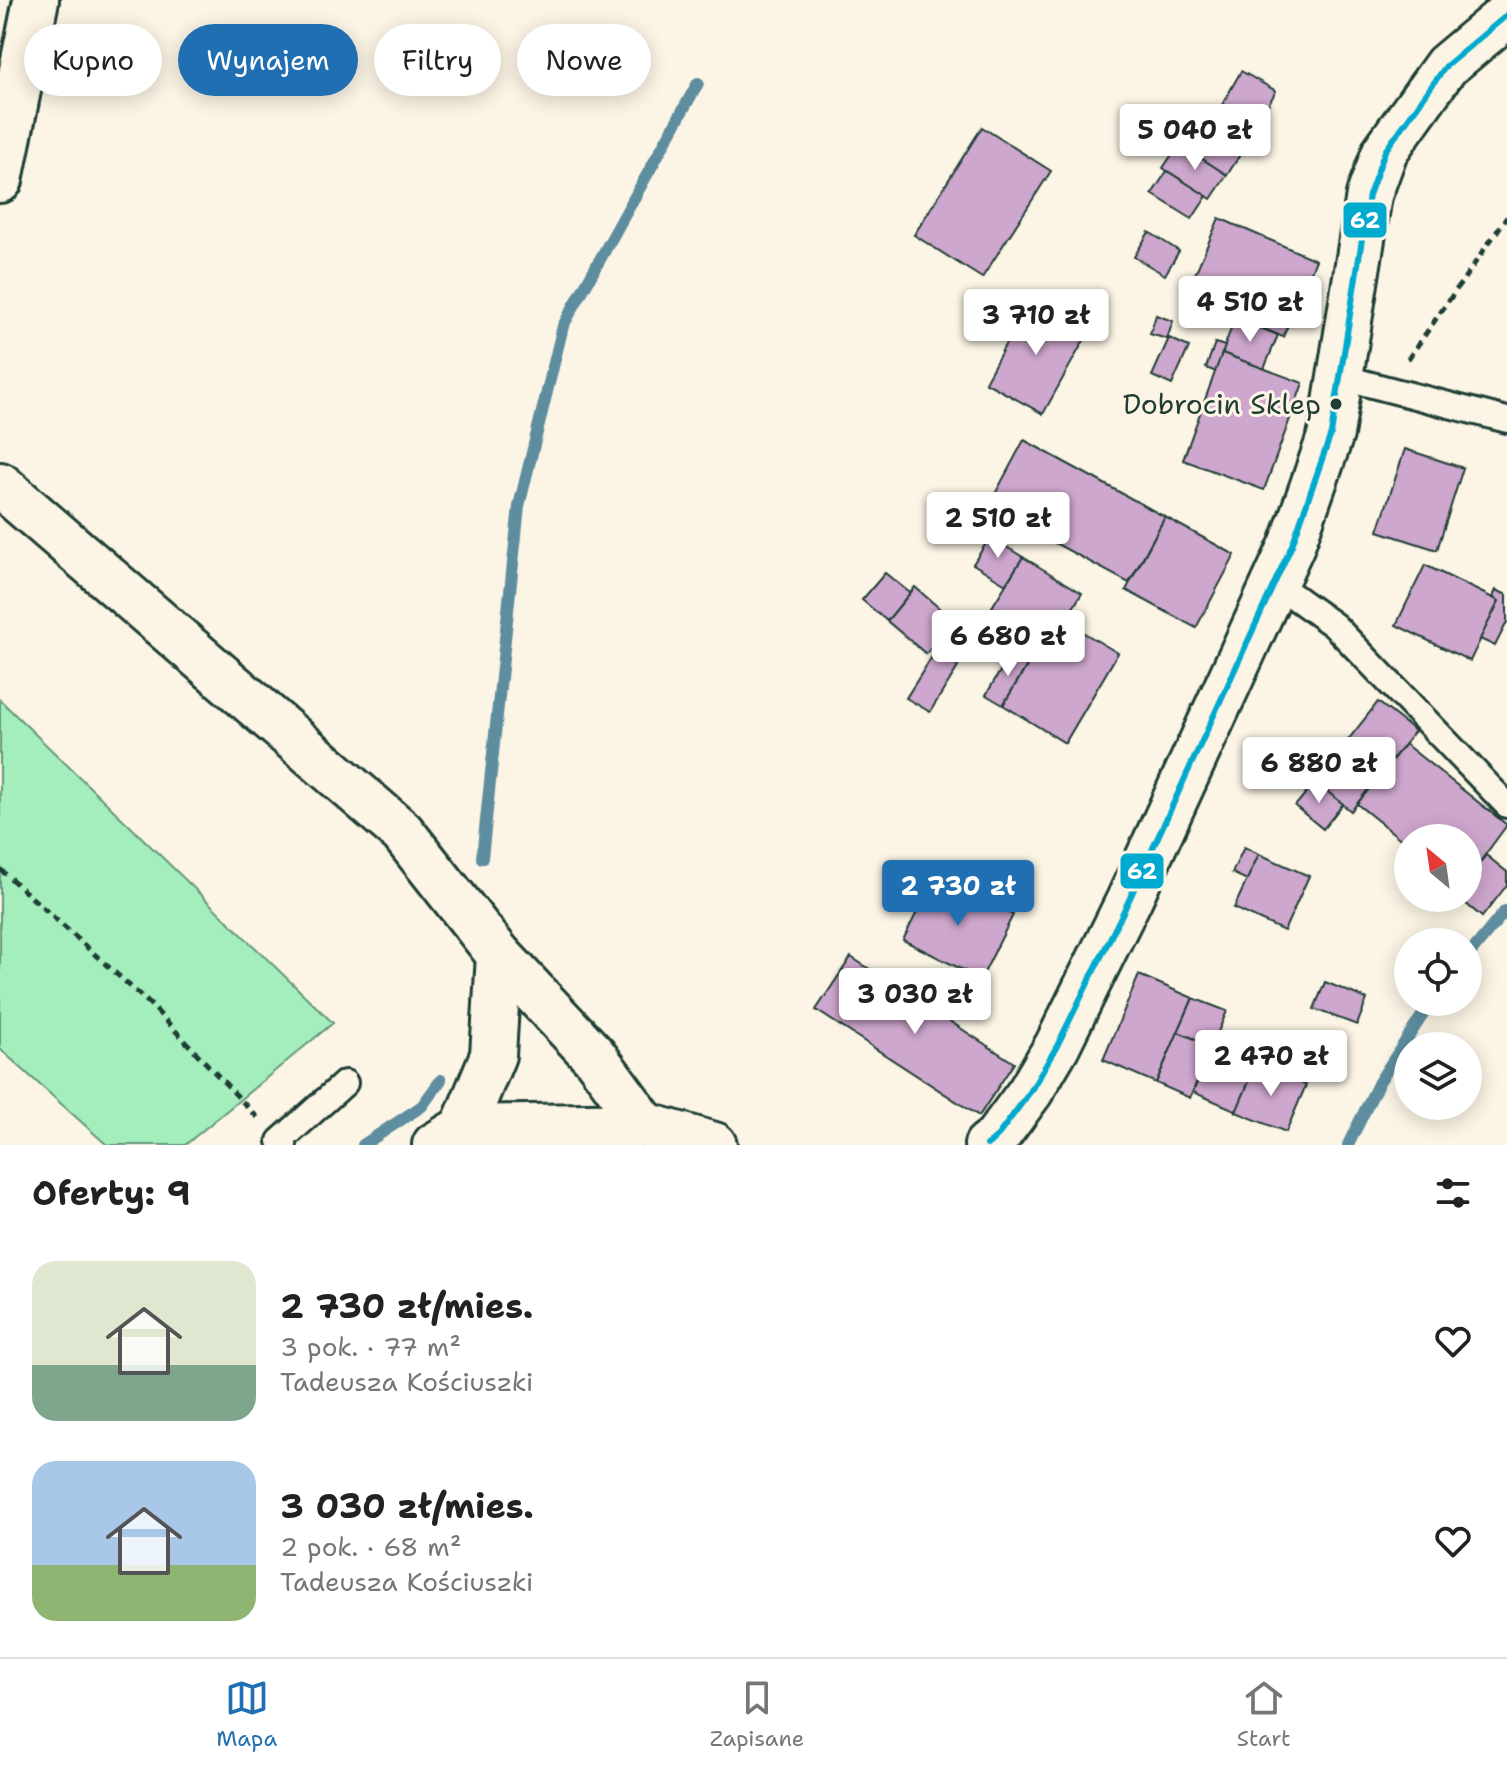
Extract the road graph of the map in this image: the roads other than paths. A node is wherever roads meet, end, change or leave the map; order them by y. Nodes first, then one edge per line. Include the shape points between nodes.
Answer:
1 (36, 0) edge
2 (1507, 15) edge
3 (0, 180) edge
4 (1341, 377) junction
5 (1507, 420) edge
6 (0, 485) edge
7 (1275, 583) junction
8 (1507, 805) edge
9 (499, 955) junction
10 (345, 1083) dead end
11 (645, 1125) junction
12 (449, 1137) edge
13 (280, 1144) edge
14 (714, 1145) edge
15 (987, 1145) edge

1 - 3 street
2 - 4 street via 1446,66 1385,151 1369,195
4 - 5 lane
4 - 7 street via 1331,434
6 - 9 street via 402,832
7 - 8 lane via 1335,626
7 - 15 street via 1057,1046 1030,1092
9 - 11 street via 595,1057
9 - 12 street via 493,1055
10 - 13 lane
11 - 12 street
11 - 14 street

